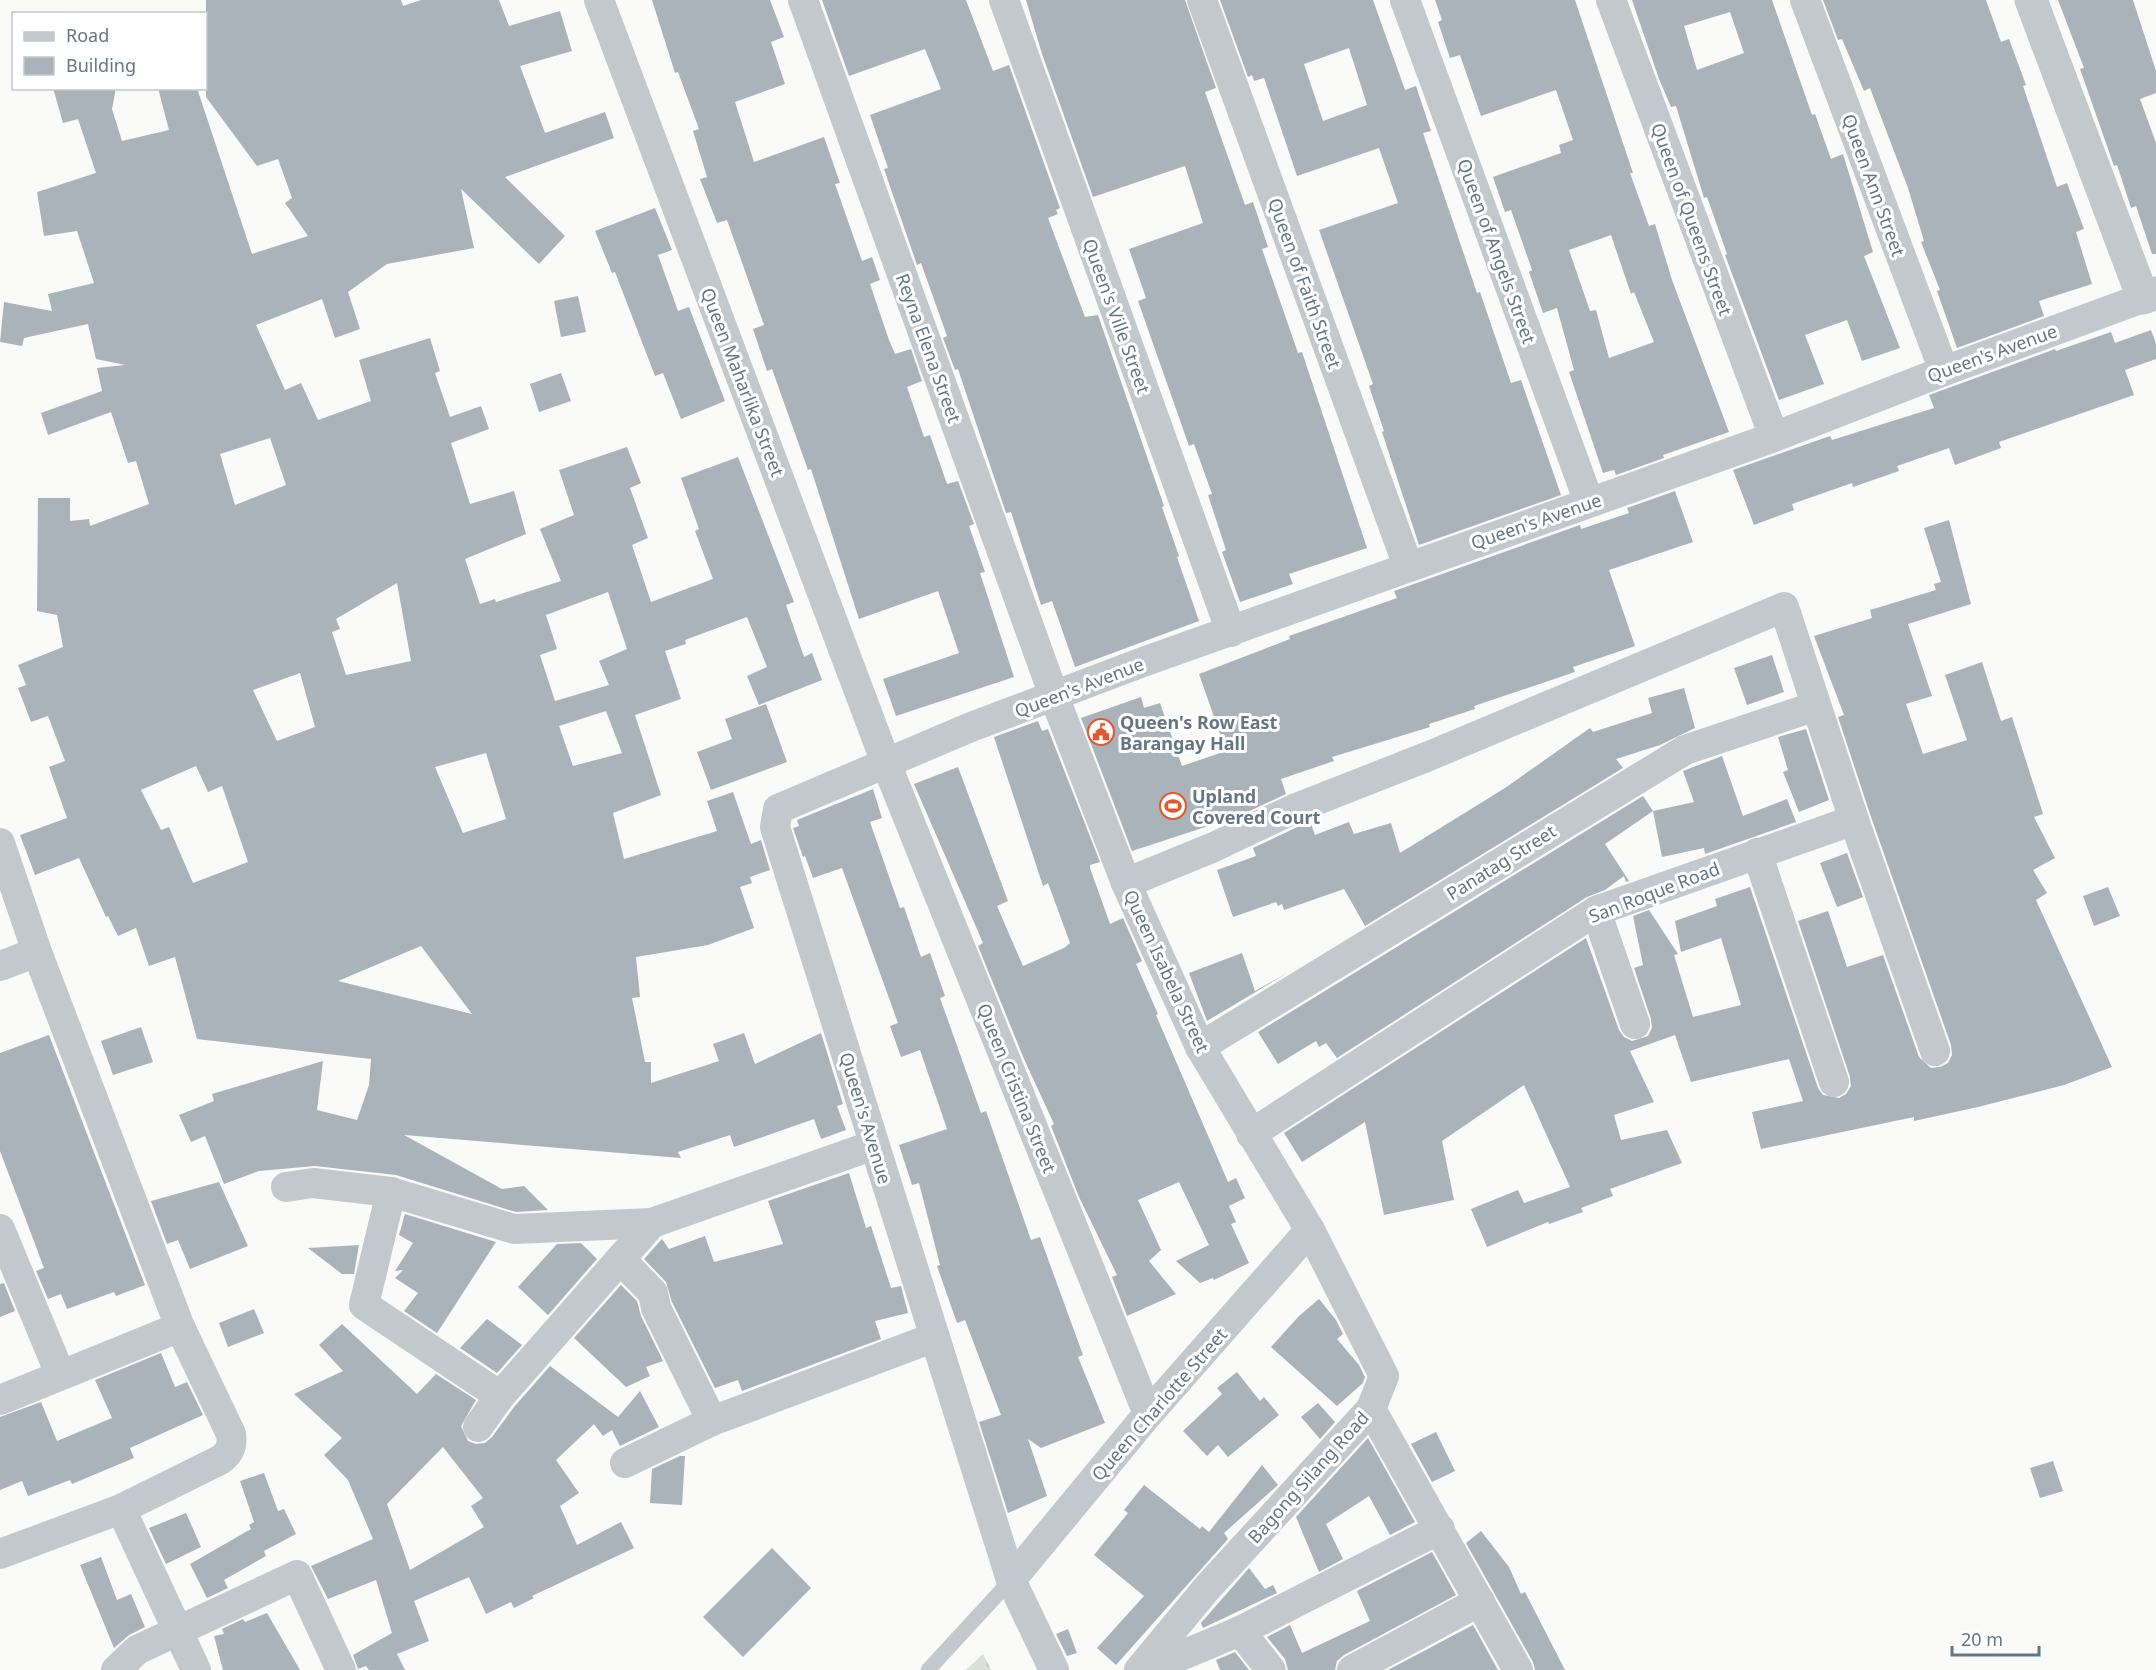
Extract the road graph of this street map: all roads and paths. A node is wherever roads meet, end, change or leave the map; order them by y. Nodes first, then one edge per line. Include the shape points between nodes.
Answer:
1 (599, 0) edge
2 (803, 0) edge
3 (1004, 0) edge
4 (1202, 0) edge
5 (1405, 0) edge
6 (1611, 0) edge
7 (1805, 0) edge
8 (2031, 0) edge
9 (2149, 296) edge
10 (1944, 371) junction
11 (1774, 437) junction
12 (1589, 502) junction
13 (1408, 566) junction
14 (1231, 632) junction
15 (1054, 696) junction
16 (1816, 706) junction
17 (886, 763) junction
18 (1854, 820) junction
19 (0, 843) edge
20 (1757, 853) junction
21 (1126, 883) junction
22 (1596, 911) junction
23 (37, 952) junction
24 (0, 966) edge
25 (1635, 1024) dead end
26 (1200, 1047) junction
27 (1935, 1051) dead end
28 (1834, 1082) dead end
29 (1251, 1134) junction
30 (874, 1145) junction
31 (286, 1187) dead end
32 (391, 1192) junction
33 (652, 1223) junction
34 (1310, 1230) junction
35 (3, 1244) edge
36 (621, 1260) junction
37 (180, 1327) junction
38 (935, 1337) junction
39 (60, 1374) junction
40 (500, 1396) junction
41 (0, 1400) edge
42 (1371, 1409) junction
43 (1148, 1414) junction
44 (712, 1420) junction
45 (478, 1427) dead end
46 (625, 1463) dead end
47 (122, 1509) junction
48 (1440, 1529) junction
49 (0, 1554) edge
50 (1011, 1580) junction
51 (1480, 1601) junction
52 (177, 1629) junction
53 (1240, 1631) junction
54 (116, 1670) edge
55 (196, 1670) edge
56 (341, 1670) edge
57 (928, 1670) edge
58 (1054, 1670) edge
59 (1139, 1670) edge
60 (1147, 1670) edge
61 (1271, 1670) edge
62 (1352, 1670) edge
63 (1518, 1670) edge

1 - 17 street, Queen Maharlika Street
2 - 15 street, Reyna Elena Street
3 - 14 street, Queen's Ville Street
4 - 13 street, Queen of Faith Street
5 - 12 street, Queen of Angels Street
6 - 11 street, Queen of Queens Street
7 - 10 street, Queen Ann Street
8 - 9 street, Queen's Avenue
9 - 10 street, Queen's Avenue
10 - 11 street, Queen's Avenue
11 - 12 street, Queen's Avenue
12 - 13 street, Queen's Avenue
13 - 14 street, Queen's Avenue
14 - 15 street, Queen's Avenue
15 - 17 street, Queen's Avenue
15 - 21 street, Queen Isabela Street
16 - 18 street
16 - 21 street via 1784,607 1294,809
16 - 26 street, Panatag Street via 1685,750
17 - 30 street, Queen's Avenue via 777,809 775,827
17 - 43 street, Queen Cristina Street
18 - 20 street, San Roque Road
18 - 27 street
19 - 23 street
20 - 22 street, San Roque Road
20 - 28 street
21 - 26 street, Queen Isabela Street
22 - 25 street
22 - 29 street, San Roque Road
23 - 24 street
23 - 37 street
26 - 29 street, Queen Isabela Street
29 - 34 street, Queen Isabela Street
30 - 33 street
30 - 38 street, Queen's Avenue
31 - 32 street via 313,1183
32 - 33 street via 514,1229
32 - 40 street via 364,1305
33 - 36 street
34 - 42 street, Bagong Silang Road via 1384,1376
34 - 43 street, Queen Charlotte Street
35 - 39 street
36 - 40 street
36 - 44 street via 653,1293 656,1308
37 - 39 street
37 - 47 street via 231,1434 232,1444 220,1460
38 - 44 street
38 - 50 street, Queen's Avenue
39 - 41 street
40 - 45 street
42 - 48 street
42 - 59 street, Bagong Silang Road via 1208,1587
43 - 50 street, Queen Charlotte Street
44 - 46 street
47 - 49 street
47 - 52 street
48 - 51 street
48 - 53 street
50 - 57 lane
50 - 58 street, Queen's Avenue
51 - 62 street
51 - 63 street
52 - 54 street via 137,1650
52 - 55 street
52 - 56 street via 297,1575
53 - 60 street
53 - 61 street

